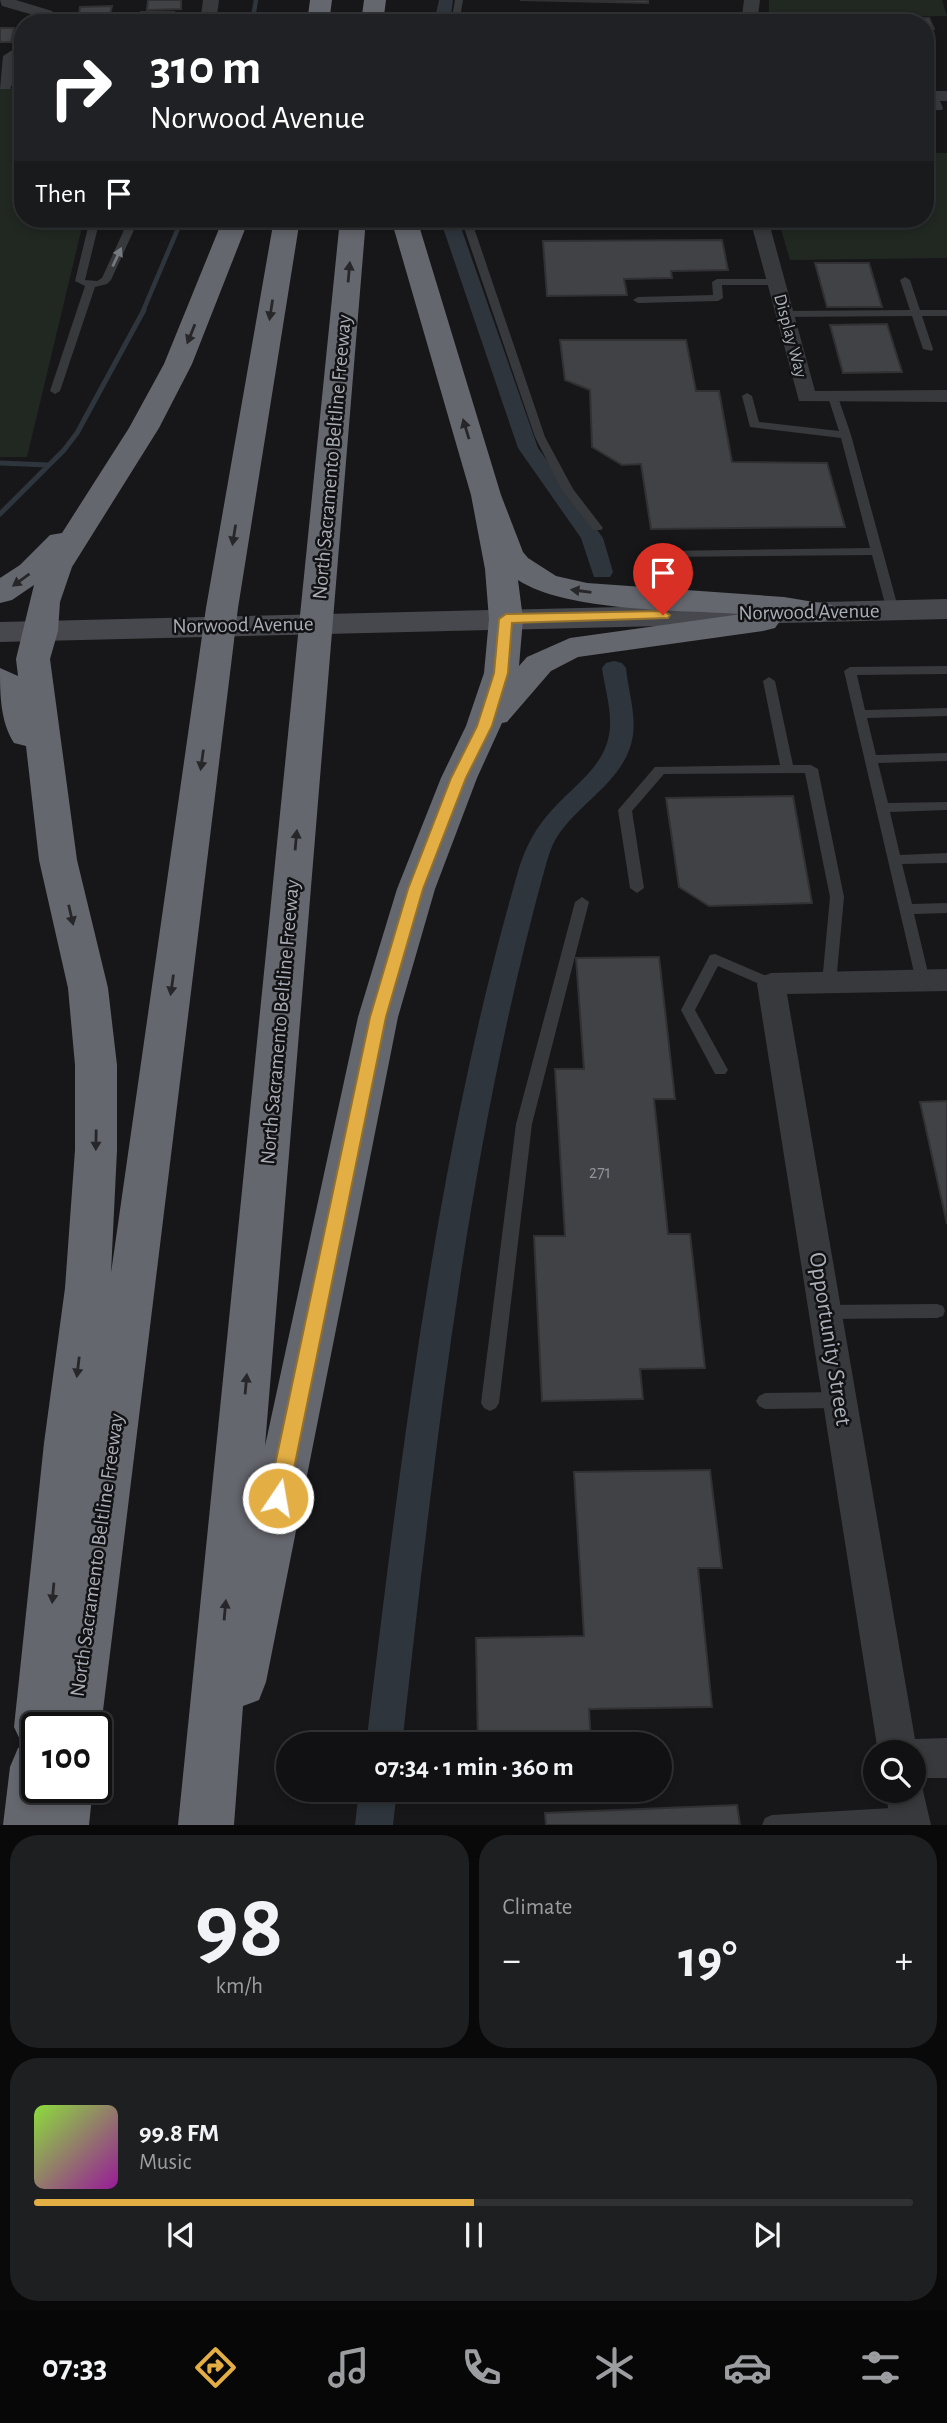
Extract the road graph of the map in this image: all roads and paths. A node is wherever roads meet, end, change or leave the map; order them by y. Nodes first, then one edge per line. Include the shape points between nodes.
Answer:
1 (8, 0) edge
2 (46, 14) edge
3 (14, 54) edge
4 (2, 85) edge
5 (93, 228) edge
6 (130, 228) edge
7 (232, 228) edge
8 (285, 228) edge
9 (353, 228) edge
10 (407, 228) edge
11 (469, 228) edge
12 (761, 228) edge
13 (905, 280) dead end
14 (775, 282) junction
15 (91, 283) junction
16 (638, 300) dead end
17 (916, 313) junction
18 (947, 313) edge
19 (784, 314) junction
20 (928, 349) dead end
21 (55, 391) dead end
22 (747, 396) dead end
23 (947, 396) edge
24 (833, 397) junction
25 (846, 435) junction
26 (486, 495) junction
27 (102, 496) junction
28 (597, 528) dead end
29 (877, 551) junction
30 (664, 554) dead end
31 (0, 593) edge
32 (947, 609) edge
33 (893, 611) junction
34 (820, 612) junction
35 (506, 619) junction
36 (21, 631) edge
37 (947, 670) edge
38 (0, 679) edge
39 (769, 681) dead end
40 (947, 712) edge
41 (860, 714) junction
42 (484, 726) junction
43 (947, 757) edge
44 (870, 759) junction
45 (787, 769) junction
46 (947, 806) edge
47 (882, 808) junction
48 (947, 858) edge
49 (58, 860) junction
50 (894, 860) junction
51 (637, 888) dead end
52 (582, 902) dead end
53 (947, 908) edge
54 (906, 909) junction
55 (935, 980) edge
56 (829, 983) junction
57 (771, 984) junction
58 (720, 1070) dead end
59 (937, 1311) dead end
60 (826, 1312) junction
61 (840, 1400) junction
62 (765, 1401) dead end
63 (490, 1403) dead end
64 (42, 1712) edge
65 (76, 1712) edge
66 (896, 1740) edge
67 (947, 1758) edge
68 (926, 1759) edge
69 (33, 1803) edge
70 (64, 1803) edge
71 (908, 1810) edge
72 (31, 1825) edge
73 (61, 1825) edge
74 (208, 1825) edge
75 (772, 1825) edge

1 - 2 street
3 - 4 street
5 - 15 lane via 80,281
15 -> 6 lane via 106,280
7 -> 27 highway via 178,364
8 -> 65 highway, North Sacramento Beltline Freeway via 222,608
74 -> 9 highway, North Sacramento Beltline Freeway
26 -> 10 highway
11 - 28 lane via 540,437 568,490
12 - 14 street, Display Way
13 - 17 lane
14 - 16 lane via 717,282 718,298
14 - 19 street, Display Way
15 - 21 lane
17 - 18 lane
17 - 19 lane
17 - 20 lane
19 - 24 street, Display Way via 806,397
22 - 25 lane via 754,425
23 - 24 street, Display Way
24 - 25 lane
25 - 29 lane
34 -> 26 highway via 587,593 545,583 528,575 508,554
26 - 35 highway
27 -> 31 highway via 32,572
27 - 36 highway via 56,567 44,601
29 - 30 lane
29 - 33 lane
32 - 33 main road, Norwood Avenue
33 - 34 main road, Norwood Avenue
34 - 35 main road, Norwood Avenue
34 - 42 highway via 570,648 539,664
35 - 36 main road, Norwood Avenue
35 - 42 highway via 501,673
36 - 49 highway via 33,659
37 - 41 lane via 850,671
38 - 49 highway via 15,691
39 - 45 lane
40 - 41 lane
41 - 44 lane
42 - 74 highway via 416,889 378,1017
43 - 44 lane
44 - 47 lane
45 - 51 lane via 660,770 625,810
45 - 56 lane via 811,769 837,897
46 - 47 lane
47 - 50 lane
48 - 50 lane
49 -> 64 highway via 88,988 96,1065 96,1150 88,1288
50 - 54 lane
52 - 63 lane via 523,1124
53 - 54 lane
54 - 55 lane
55 - 56 street
56 - 57 street
57 - 58 lane via 715,959 688,1010
57 - 60 street, Opportunity Street
59 - 60 lane
60 - 61 street, Opportunity Street
61 - 62 lane
61 - 66 street, Opportunity Street
67 - 68 street
69 - 72 highway
70 - 73 highway
71 - 75 lane

